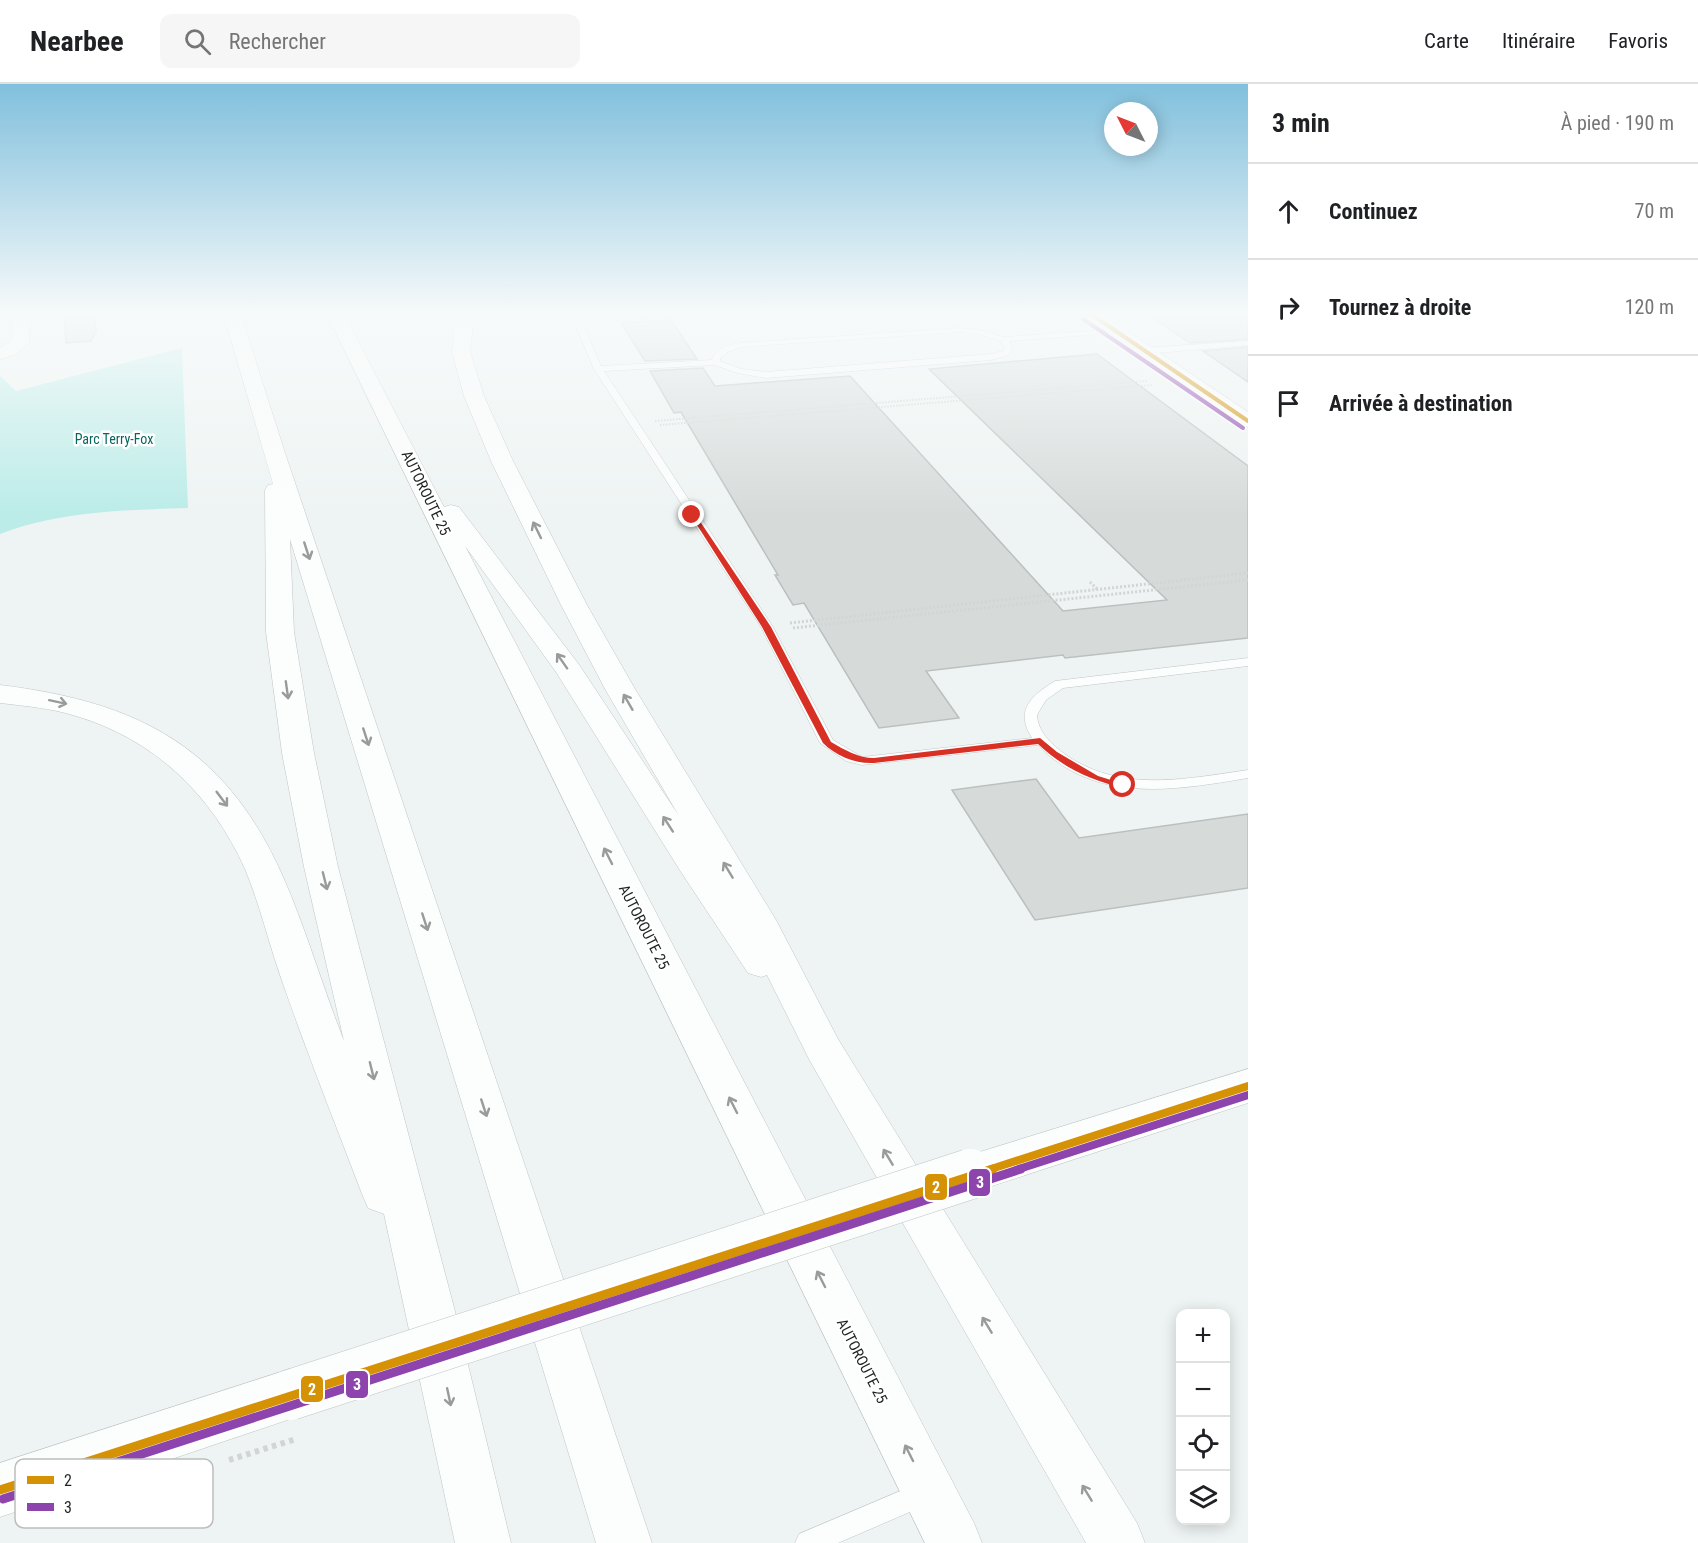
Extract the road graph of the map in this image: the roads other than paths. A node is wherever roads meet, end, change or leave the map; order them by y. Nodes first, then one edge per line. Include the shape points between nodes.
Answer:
1 (252, 380) edge
2 (369, 380) edge
3 (469, 380) edge
4 (605, 380) edge
5 (1188, 380) edge
6 (1248, 421) edge
7 (275, 456) junction
8 (409, 458) junction
9 (1248, 662) edge
10 (0, 694) edge
11 (1040, 741) junction
12 (1248, 774) edge
13 (824, 1050) junction
14 (1248, 1086) edge
15 (433, 1319) junction
16 (95, 1459) edge
17 (15, 1485) edge
18 (0, 1490) edge
19 (928, 1492) junction
20 (483, 1543) edge
21 (624, 1543) edge
22 (808, 1543) edge
23 (928, 1543) edge
24 (954, 1543) edge
25 (1117, 1543) edge

1 - 7 main road
2 - 8 main road, AUTOROUTE 25
13 -> 3 main road via 758,920 574,605 502,461
4 - 11 lane via 757,612 827,743 862,761
5 - 6 main road
7 -> 15 main road via 280,632 296,742 321,867
7 -> 21 main road
13 -> 8 main road via 734,926 526,609
19 -> 8 main road, AUTOROUTE 25
9 - 11 lane via 1060,684 1032,708 1031,723
10 -> 15 main road via 68,704 140,730 189,764 226,803 262,868 301,981
11 - 12 lane via 1053,754 1095,778 1123,785 1154,787
25 -> 13 main road
14 - 16 main road, bridge
15 -> 20 main road
17 - 18 main road, bridge
19 - 22 lane
19 - 23 lane
19 - 24 main road, AUTOROUTE 25

